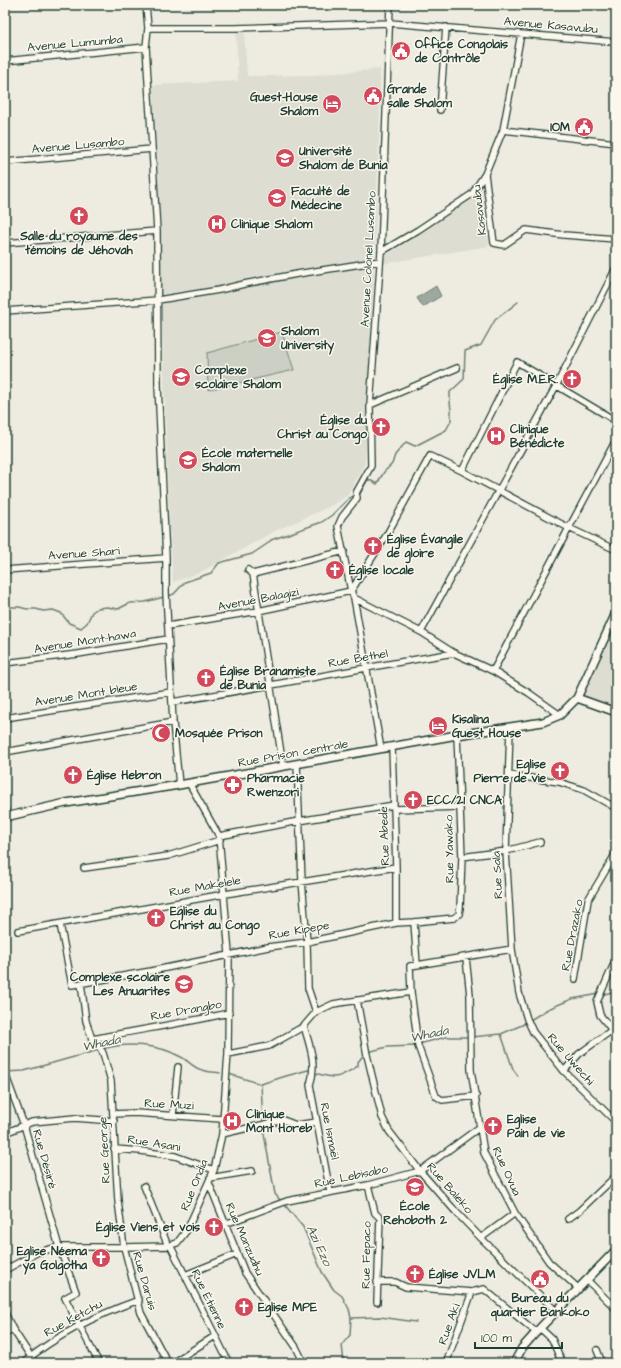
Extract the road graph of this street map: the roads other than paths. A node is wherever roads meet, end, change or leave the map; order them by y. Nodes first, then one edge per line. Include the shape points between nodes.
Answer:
1 (146, 5) edge
2 (390, 5) edge
3 (390, 23) junction
4 (446, 27) junction
5 (148, 28) junction
6 (521, 34) junction
7 (616, 42) edge
8 (146, 47) junction
9 (5, 61) edge
10 (440, 110) dead end
11 (503, 130) junction
12 (616, 143) edge
13 (152, 149) junction
14 (5, 162) edge
15 (485, 174) junction
16 (157, 231) junction
17 (616, 239) edge
18 (5, 242) edge
19 (381, 252) junction
20 (380, 261) junction
21 (616, 268) edge
22 (158, 300) junction
23 (5, 311) edge
24 (457, 368) dead end
25 (556, 386) junction
26 (370, 405) junction
27 (616, 421) edge
28 (616, 440) edge
29 (462, 471) junction
30 (498, 490) junction
31 (569, 528) junction
32 (616, 550) edge
33 (344, 551) junction
34 (166, 558) junction
35 (5, 570) edge
36 (248, 570) dead end
37 (253, 574) junction
38 (351, 591) junction
39 (354, 598) junction
40 (258, 611) junction
41 (616, 613) edge
42 (168, 626) junction
43 (420, 632) junction
44 (168, 639) junction
45 (454, 653) junction
46 (5, 663) edge
47 (367, 667) junction
48 (493, 671) junction
49 (271, 686) junction
50 (171, 692) junction
51 (577, 698) junction
52 (172, 702) junction
53 (616, 712) edge
54 (560, 715) junction
55 (5, 718) edge
56 (173, 722) junction
57 (510, 728) junction
58 (456, 735) junction
59 (392, 747) junction
60 (381, 749) junction
61 (5, 752) edge
62 (297, 764) junction
63 (284, 766) junction
64 (509, 775) junction
65 (189, 783) junction
66 (179, 785) junction
67 (394, 807) junction
68 (460, 807) junction
69 (616, 808) edge
70 (5, 809) edge
71 (6, 817) edge
72 (299, 821) junction
73 (220, 838) junction
74 (540, 842) dead end
75 (506, 851) junction
76 (616, 853) edge
77 (462, 857) junction
78 (396, 867) junction
79 (84, 868) dead end
80 (302, 881) junction
81 (225, 894) junction
82 (459, 914) joint
83 (414, 922) junction
84 (396, 923) junction
85 (60, 924) junction
86 (18, 931) dead end
87 (307, 942) junction
88 (512, 949) junction
89 (229, 954) junction
90 (466, 958) junction
91 (616, 959) edge
92 (417, 964) junction
93 (575, 979) dead end
94 (81, 983) junction
95 (411, 992) junction
96 (357, 1000) junction
97 (316, 1012) junction
98 (229, 1013) junction
99 (528, 1021) joint
100 (304, 1026) junction
101 (612, 1030) junction
102 (616, 1035) edge
103 (92, 1039) junction
104 (228, 1054) junction
105 (178, 1067) dead end
106 (564, 1071) junction
107 (7, 1079) dead end
108 (476, 1096) junction
109 (113, 1114) junction
110 (173, 1115) junction
111 (222, 1119) junction
112 (114, 1121) junction
113 (317, 1122) junction
114 (616, 1122) edge
115 (24, 1125) junction
116 (480, 1127) junction
117 (5, 1133) edge
118 (222, 1134) junction
119 (114, 1149) junction
120 (214, 1170) junction
121 (252, 1171) dead end
122 (420, 1171) junction
123 (616, 1176) edge
124 (210, 1181) junction
125 (368, 1185) junction
126 (144, 1186) dead end
127 (330, 1192) junction
128 (515, 1214) junction
129 (568, 1219) dead end
130 (224, 1224) junction
131 (481, 1238) junction
132 (169, 1245) junction
133 (59, 1247) junction
134 (124, 1247) junction
135 (616, 1250) edge
136 (237, 1254) junction
137 (5, 1270) edge
138 (185, 1275) junction
139 (587, 1280) junction
140 (377, 1282) junction
141 (578, 1288) junction
142 (472, 1292) junction
143 (139, 1300) junction
144 (377, 1302) dead end
145 (616, 1309) edge
146 (556, 1311) junction
147 (5, 1313) edge
148 (79, 1326) junction
149 (12, 1328) junction
150 (538, 1330) junction
151 (5, 1334) edge
152 (215, 1336) junction
153 (597, 1350) dead end
154 (30, 1357) junction
155 (23, 1363) edge
156 (35, 1363) edge
157 (99, 1363) edge
158 (168, 1363) edge
159 (172, 1363) edge
160 (228, 1363) edge
161 (304, 1363) edge
162 (445, 1363) edge
163 (514, 1363) edge
164 (563, 1363) edge
165 (602, 1363) edge

1 - 5 street
2 - 3 street, Avenue Colonel Lusambo
3 - 4 street, Avenue Kasavubu
3 - 5 street, Avenue Kasavubu
3 - 19 street, Avenue Colonel Lusambo
4 - 6 street, Avenue Kasavubu
4 - 10 street
5 - 8 street
6 - 7 street, Avenue Kasavubu
6 - 11 street
8 - 9 street, Avenue Lumumba
8 - 13 street
11 - 12 street
11 - 15 street
13 - 14 street, Avenue Lusambo
13 - 16 street
15 - 17 street, Kasavubu via 494,243 504,245 524,231
15 - 19 street via 472,194
16 - 18 street
16 - 22 street
19 - 20 street, Avenue Colonel Lusambo
20 - 22 street
20 - 26 street, Avenue Colonel Lusambo
21 - 25 street
22 - 23 street
22 - 34 street via 158,385
24 - 26 street
25 - 27 street
25 - 29 street via 517,362
25 - 30 street
26 - 33 street, Avenue Colonel Lusambo via 371,466 338,526
28 - 31 street
29 - 30 street
29 - 38 street via 430,456 386,536
30 - 31 street
30 - 43 street
31 - 32 street
31 - 48 street
33 - 37 street
33 - 38 street, Avenue Colonel Lusambo
34 - 35 street, Avenue Shari
34 - 42 street
36 - 37 street
37 - 40 street
38 - 39 street, Avenue Colonel Lusambo
38 - 40 street, Avenue Balagizi
39 - 43 street
39 - 47 street, Avenue Colonel Lusambo
40 - 42 street, Avenue Balagizi
40 - 49 street
41 - 51 street
42 - 44 street
43 - 45 street
44 - 46 street, Avenue Mont-hawa
44 - 50 street
45 - 47 street, Rue Bethel
45 - 48 street
47 - 49 street, Rue Bethel
47 - 60 street, Avenue Colonel Lusambo
48 - 54 street
49 - 52 street, Rue Bethel
49 - 63 street
50 - 52 street
50 - 55 street, Avenue Mont bleue
51 - 53 street
51 - 54 street, Rue Prison centrale
52 - 56 street
54 - 57 street, Rue Prison centrale via 543,722
56 - 61 street
56 - 66 street
57 - 58 street, Rue Prison centrale
57 - 64 street, Rue Sala
58 - 59 street, Rue Prison centrale
58 - 68 street, Rue Yawako
59 - 60 street, Rue Prison centrale
59 - 67 street, Rue Abede
60 - 62 street, Rue Prison centrale
62 - 63 street, Rue Prison centrale
62 - 72 street
63 - 65 street, Rue Prison centrale
64 - 69 street via 559,782 584,790
64 - 75 street, Rue Sala
65 - 66 street, Rue Prison centrale
65 - 73 street
66 - 71 street, Rue Prison centrale via 66,803
67 - 68 street
67 - 72 street
67 - 78 street, Rue Abede
68 - 77 street, Rue Yawako
70 - 71 street
72 - 73 street
72 - 80 street
73 - 79 street via 168,856
73 - 81 street, Rue Ondia
74 - 75 street
75 - 77 street
75 - 88 street, Rue Sala
76 - 93 street, Rue Drazako via 588,900
77 - 82 street, Rue Yawako
78 - 80 street, Rue Makelele
78 - 84 street, Rue Abede
80 - 81 street, Rue Makelele
80 - 87 street
81 - 85 street, Rue Makelele
81 - 89 street, Rue Ondia
82 - 83 street, Rue Kipepe via 454,918
83 - 84 street, Rue Kipepe
83 - 92 street
84 - 87 street, Rue Kipepe
85 - 86 street, Rue Makelele
85 - 94 street, Rue Kipepe via 72,985
87 - 89 street, Rue Kipepe
87 - 97 street via 308,988
88 - 90 street
88 - 99 street, Rue Sala via 518,993
89 - 94 street, Rue Kipepe
89 - 98 street, Rue Ondia
90 - 92 street
90 - 108 street, Rue Ovua via 470,995 471,1070
91 - 101 street via 597,1002 600,1015
92 - 95 street via 410,966
94 - 103 street via 86,1021
95 - 96 street
95 - 108 street via 418,1045 436,1096 442,1100
96 - 97 street via 334,1004
96 - 122 street, Rue Baleko via 366,1052 382,1117 388,1131
97 - 100 street
98 - 103 street, Rue Drangbo
98 - 104 street, Rue Ondia
99 - 106 street, Rue Uwechi via 533,1032
100 - 104 street via 269,1046
100 - 113 street, Rue Ismaël via 314,1062 310,1085
101 - 102 street
101 - 106 street via 579,1054
103 - 109 street, Rue George via 102,1050 111,1081
104 - 111 street, Rue Ondia
105 - 110 street
106 - 114 street, Rue Uwechi
107 - 115 street, Rue Désiré
108 - 116 street, Rue Ovua
109 - 110 street, Rue Muzi
109 - 112 street, Rue George
110 - 111 street, Rue Muzi
111 - 118 street, Rue Ondia
112 - 115 street via 75,1118
112 - 119 street, Rue George
113 - 118 street via 296,1125 283,1120
113 - 127 street, Rue Ismaël
115 - 117 street
115 - 133 street, Rue Désiré
116 - 122 street
116 - 128 street, Rue Ovua via 484,1153
118 - 120 street, Rue Ondia
119 - 120 street, Rue Asani via 175,1156
119 - 134 street, Rue George
120 - 124 street, Rue Ondia
121 - 124 street
122 - 125 street, Rue Lebisabo
122 - 131 street, Rue Baleko
123 - 129 street
124 - 130 street, Rue Manzudhu
124 - 132 street, Rue Ondia via 187,1230 177,1243
125 - 127 street, Rue Lebisabo
125 - 140 street, Rue Fepaco via 376,1213 380,1218
126 - 132 street, Rue Étienne
127 - 130 street, Rue Lebisabo via 287,1201
128 - 131 street
128 - 141 street, Rue Ovua via 549,1262
130 - 136 street, Rue Manzudhu
131 - 146 street, Rue Baleko
132 - 134 street
132 - 138 street, Rue Étienne
133 - 134 street
133 - 137 street via 38,1252
133 - 148 street, Rue Désiré via 76,1292 65,1298
134 - 143 street, Rue Daruis
135 - 139 street
136 - 138 street
136 - 161 street, Rue Manzudhu via 245,1273 296,1347
138 - 152 street, Rue Étienne
139 - 141 street
139 - 145 street
140 - 142 street
140 - 144 street, Rue Fepaco
141 - 146 street
142 - 150 street via 484,1289
142 - 162 street, Rue Aki
143 - 148 street, Rue Ketchu via 109,1310
143 - 158 street, Rue Daruis via 141,1313
146 - 150 street
147 - 149 street
148 - 154 street, Rue Ketchu
148 - 157 street
149 - 151 street
149 - 154 street
150 - 163 street via 522,1348
150 - 164 street via 552,1339
152 - 159 street
152 - 160 street, Rue Étienne
153 - 165 street
154 - 155 street, Rue Ketchu
154 - 156 street

